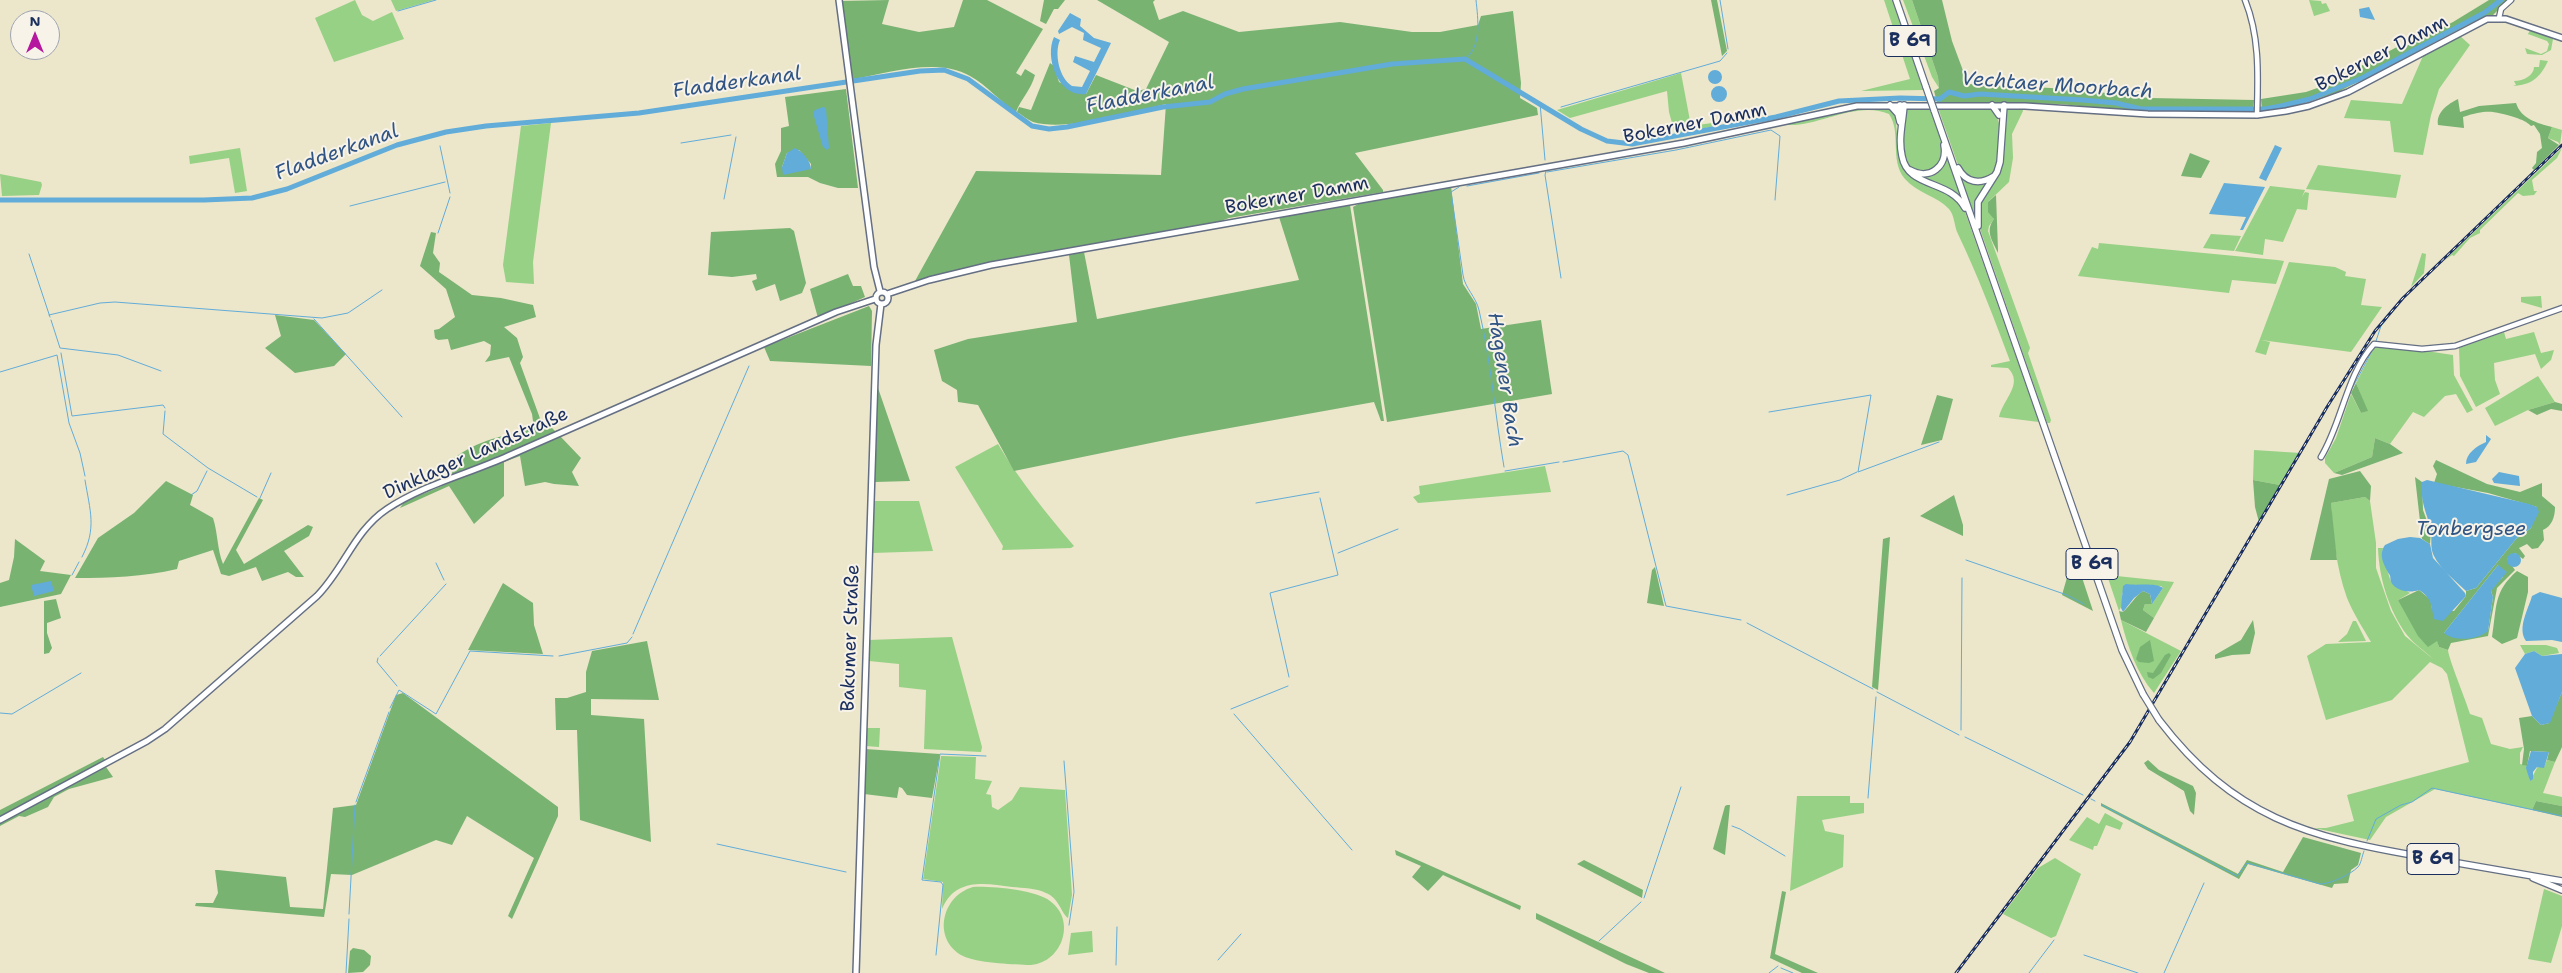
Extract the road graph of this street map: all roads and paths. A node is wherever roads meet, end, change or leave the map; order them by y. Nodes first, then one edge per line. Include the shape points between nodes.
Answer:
1 (839, 0) edge
2 (1896, 0) edge
3 (2245, 0) edge
4 (2511, 0) edge
5 (2498, 18) junction
6 (2562, 38) edge
7 (1890, 105) junction
8 (1902, 105) junction
9 (1992, 105) junction
10 (2003, 105) junction
11 (2257, 110) junction
12 (1898, 114) junction
13 (1999, 116) junction
14 (1939, 124) junction
15 (2001, 124) junction
16 (1900, 125) junction
17 (1946, 143) junction
18 (1907, 167) junction
19 (1995, 174) junction
20 (1977, 232) junction
21 (1981, 245) junction
22 (880, 292) junction
23 (887, 294) junction
24 (875, 299) junction
25 (881, 304) junction
26 (2562, 308) edge
27 (2321, 457) dead end
28 (0, 820) edge
29 (2527, 875) junction
30 (2562, 880) edge
31 (2562, 890) edge
32 (856, 973) edge

1 - 22 main road
2 - 14 main road, B 69, bridge
3 - 11 street via 2257,48
4 - 5 street via 2501,9
5 - 6 main road
5 - 11 main road, Bokerner Damm via 2479,21 2348,92 2309,106
7 - 8 main road, Bokerner Damm
7 - 12 main road
7 - 23 main road, Bokerner Damm via 1840,108 1684,143 991,265
8 - 9 main road, Bokerner Damm
8 - 12 main road
8 - 16 main road
9 - 10 main road, Bokerner Damm
9 - 13 main road
10 - 11 main road, Bokerner Damm via 2148,114
10 - 13 main road
10 - 15 main road
12 - 16 main road
13 - 15 main road
14 - 17 main road, B 69
14 - 18 main road via 1945,151 1940,167 1924,174 1917,174
15 - 19 main road via 2001,157
16 - 18 main road via 1901,155
17 - 19 main road via 1966,178 1980,182
17 - 20 main road, B 69
18 - 20 main road via 1916,177 1958,197
19 - 21 main road via 1981,195 1977,208
20 - 21 main road, B 69
21 - 29 main road, B 69, bridge via 2122,650 2143,694 2174,739 2208,774 2258,809 2283,822 2341,842
22 - 23 main road
22 - 24 main road
23 - 25 main road via 888,300
24 - 25 main road
24 - 28 main road, Dinklager Landstraße via 836,312 387,509 359,534 317,596 165,729 147,742
25 - 32 main road, Bakumer Straße via 876,354
26 - 27 street via 2455,346 2428,349 2374,344 2343,401 2332,436
29 - 30 main road, B 69
29 - 31 main road

